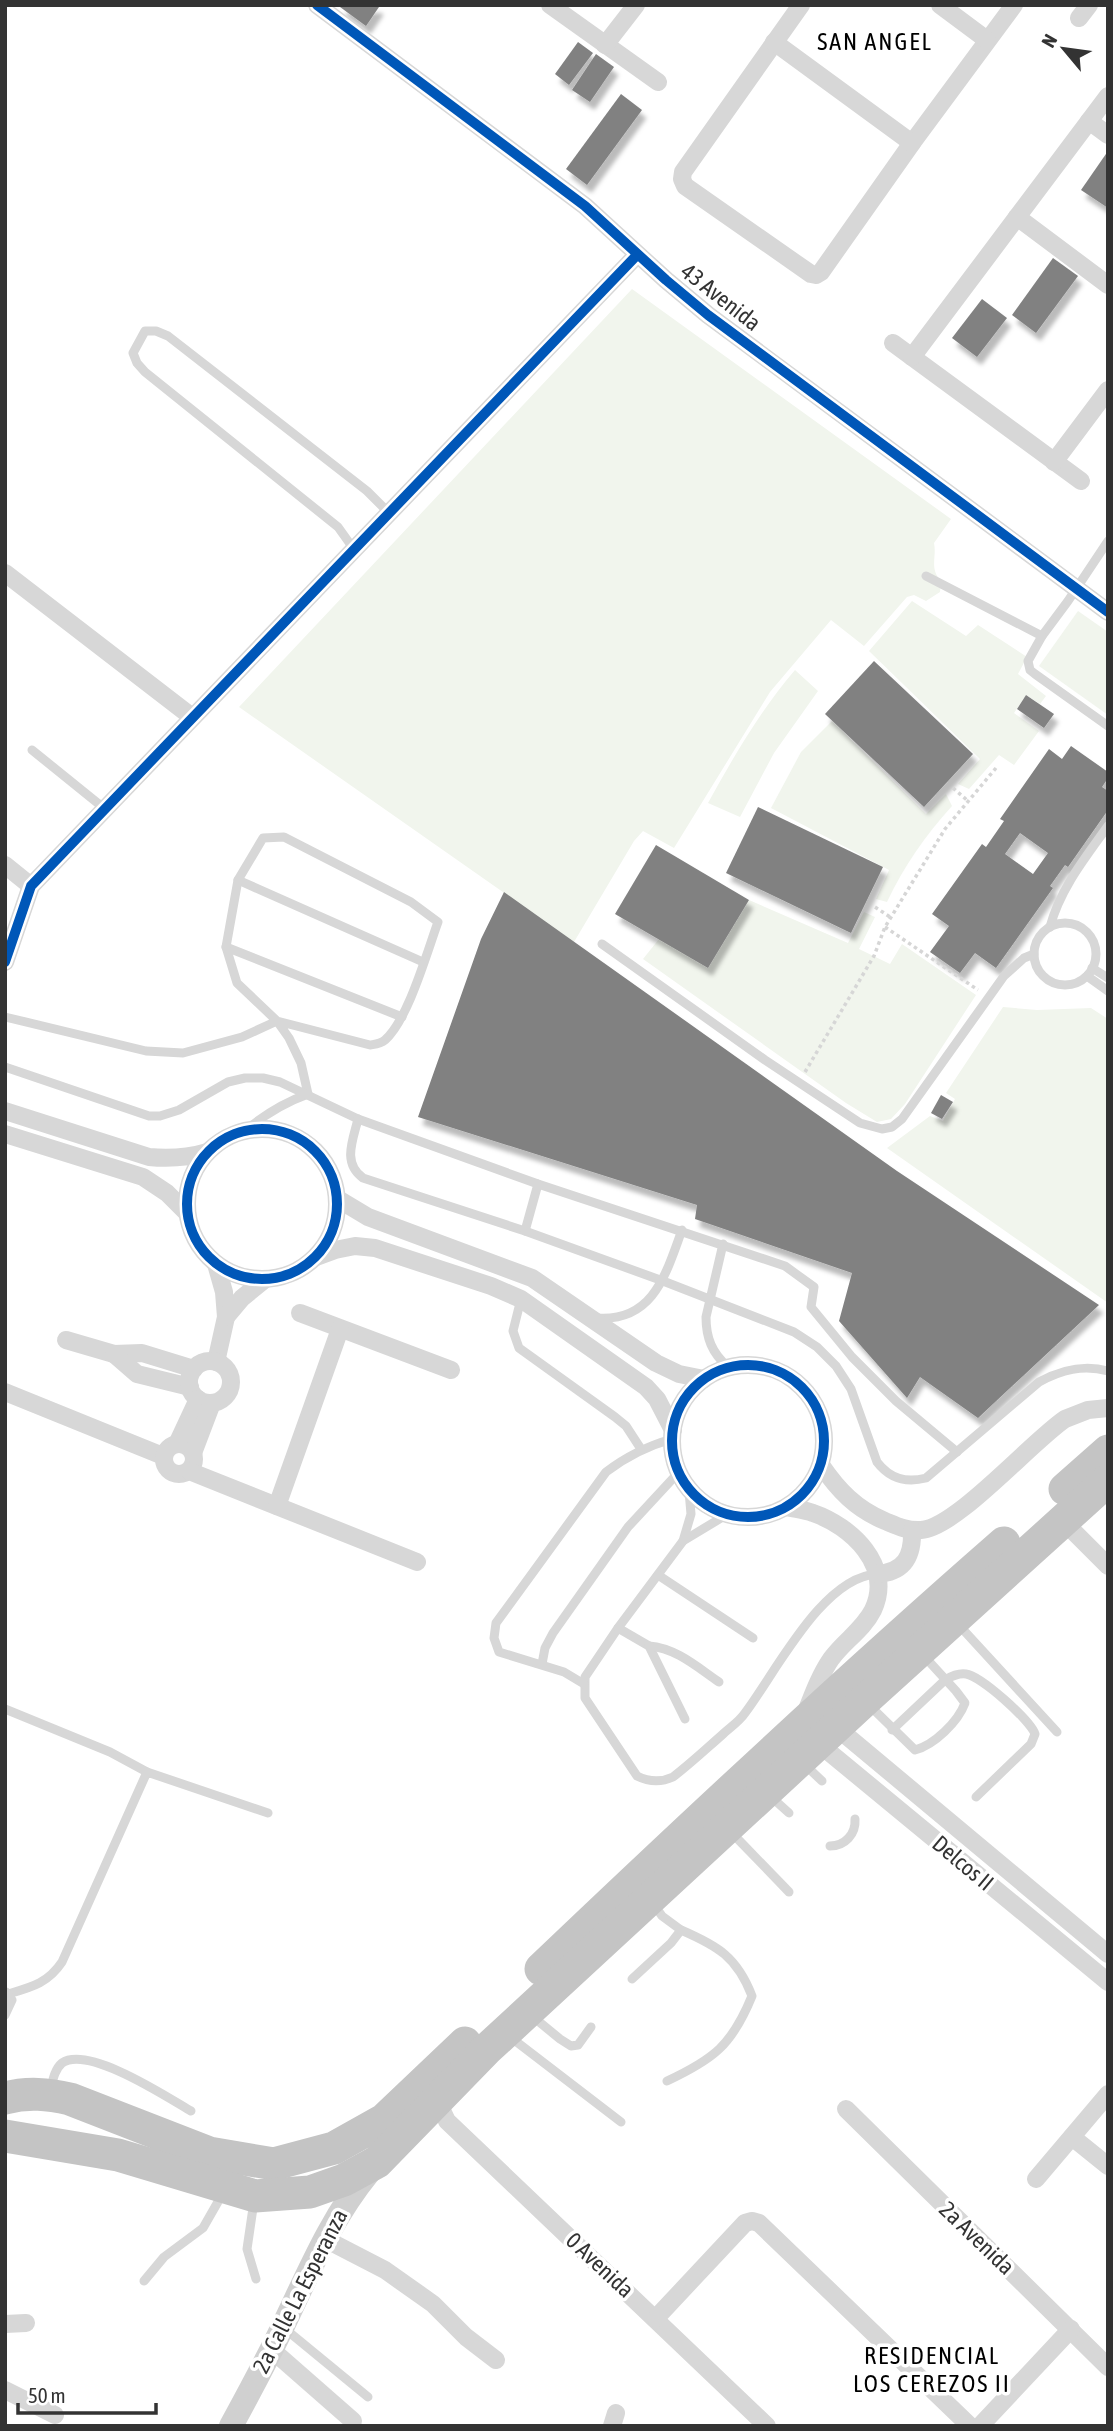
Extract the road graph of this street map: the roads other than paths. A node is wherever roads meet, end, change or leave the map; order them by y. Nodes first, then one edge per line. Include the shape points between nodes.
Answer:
1 (550, 5) edge
2 (636, 5) edge
3 (801, 5) edge
4 (940, 5) edge
5 (1014, 5) edge
6 (322, 7) edge
7 (987, 40) junction
8 (774, 42) junction
9 (605, 45) junction
10 (658, 82) dead end
11 (1108, 96) edge
12 (1089, 121) junction
13 (1108, 135) edge
14 (912, 143) junction
15 (1017, 217) junction
16 (637, 255) junction
17 (1108, 285) edge
18 (893, 343) dead end
19 (912, 357) junction
20 (1108, 390) edge
21 (1054, 462) junction
22 (1081, 481) dead end
23 (388, 512) junction
24 (1108, 541) edge
25 (353, 548) junction
26 (5, 573) edge
27 (926, 576) dead end
28 (1076, 589) junction
29 (1108, 612) edge
30 (1042, 636) junction
31 (192, 717) junction
32 (1108, 726) edge
33 (32, 750) dead end
34 (105, 809) junction
35 (1108, 826) edge
36 (1104, 840) edge
37 (5, 864) edge
38 (239, 880) junction
39 (31, 886) junction
40 (1050, 927) junction
41 (602, 944) dead end
42 (226, 947) junction
43 (1034, 954) junction
44 (5, 962) edge
45 (424, 962) junction
46 (1090, 972) junction
47 (1108, 978) edge
48 (1108, 991) edge
49 (5, 1017) edge
50 (402, 1017) junction
51 (277, 1021) junction
52 (5, 1067) edge
53 (308, 1094) junction
54 (5, 1111) edge
55 (358, 1119) junction
56 (245, 1131) junction
57 (5, 1134) edge
58 (207, 1152) junction
59 (538, 1184) junction
60 (338, 1199) junction
61 (187, 1213) junction
62 (682, 1230) junction
63 (526, 1231) junction
64 (723, 1244) junction
65 (316, 1257) junction
66 (216, 1264) junction
67 (264, 1280) junction
68 (663, 1280) junction
69 (521, 1299) junction
70 (710, 1299) junction
71 (300, 1313) dead end
72 (226, 1317) junction
73 (592, 1318) junction
74 (340, 1329) junction
75 (66, 1340) dead end
76 (216, 1362) junction
77 (728, 1367) junction
78 (451, 1370) dead end
79 (1108, 1371) edge
80 (704, 1379) junction
81 (198, 1390) junction
82 (5, 1392) edge
83 (1108, 1408) edge
84 (672, 1434) junction
85 (641, 1449) junction
86 (178, 1451) junction
87 (1108, 1451) edge
88 (957, 1452) junction
89 (821, 1465) junction
90 (189, 1471) junction
91 (678, 1473) junction
92 (1108, 1480) edge
93 (689, 1491) junction
94 (277, 1506) junction
95 (787, 1507) junction
96 (726, 1515) junction
97 (1062, 1520) junction
98 (912, 1530) junction
99 (683, 1541) junction
100 (417, 1562) dead end
101 (1108, 1566) edge
102 (877, 1574) junction
103 (658, 1575) junction
104 (953, 1619) junction
105 (618, 1628) junction
106 (753, 1638) dead end
107 (649, 1646) junction
108 (919, 1650) junction
109 (542, 1664) junction
110 (945, 1680) junction
111 (719, 1682) dead end
112 (584, 1684) junction
113 (864, 1700) junction
114 (5, 1709) edge
115 (685, 1719) dead end
116 (892, 1730) junction
117 (1057, 1731) dead end
118 (816, 1747) junction
119 (147, 1772) junction
120 (976, 1797) dead end
121 (268, 1813) dead end
122 (855, 1819) dead end
123 (728, 1828) junction
124 (830, 1846) dead end
125 (789, 1892) dead end
126 (650, 1899) junction
127 (681, 1930) junction
128 (1108, 1954) edge
129 (632, 1979) dead end
130 (1108, 1983) edge
131 (7, 1992) edge
132 (5, 2015) edge
133 (517, 2022) junction
134 (591, 2027) dead end
135 (667, 2081) dead end
136 (49, 2094) junction
137 (1108, 2094) edge
138 (7, 2095) edge
139 (438, 2102) junction
140 (846, 2109) dead end
141 (191, 2111) dead end
142 (621, 2122) dead end
143 (7, 2135) edge
144 (1072, 2137) junction
145 (41, 2140) junction
146 (377, 2162) junction
147 (1108, 2166) edge
148 (1036, 2179) dead end
149 (240, 2192) junction
150 (325, 2239) junction
151 (256, 2279) dead end
152 (144, 2281) dead end
153 (656, 2318) junction
154 (26, 2323) dead end
155 (5, 2324) edge
156 (283, 2327) junction
157 (1071, 2329) junction
158 (272, 2350) junction
159 (496, 2360) dead end
160 (1108, 2367) edge
161 (5, 2390) edge
162 (368, 2397) dead end
163 (55, 2415) dead end
164 (353, 2421) dead end
165 (231, 2426) edge
166 (767, 2426) edge
167 (970, 2426) edge
168 (980, 2426) edge

1 - 9 street
2 - 9 street
3 - 8 street
4 - 7 street
5 - 7 street
6 - 16 street, 43 Avenida via 585,206
7 - 14 street
8 - 14 street
8 - 14 street via 683,172 685,186 816,275
9 - 10 street
11 - 12 street
12 - 13 street
12 - 15 street
15 - 17 street
15 - 19 street
16 - 23 street
16 - 28 street, 43 Avenida via 708,315
18 - 19 street
19 - 21 street
20 - 21 street
21 - 22 street
23 - 25 street
23 - 25 lane via 168,336 145,331 133,353 145,372 338,527
24 - 28 lane
25 - 31 street
26 - 31 street
27 - 30 lane
28 - 29 street, 43 Avenida
28 - 30 lane
30 - 32 lane via 1028,661 1030,670
31 - 34 street
33 - 34 lane
34 - 39 street
35 - 36 lane
36 - 40 lane via 1065,888
37 - 39 street
38 - 42 lane
38 - 45 lane
38 - 45 lane via 262,838 284,837 411,902 438,922
39 - 44 street
40 - 43 lane via 1039,938
40 - 46 lane via 1069,924 1086,932 1095,949
41 - 43 lane via 797,1083 860,1123 881,1129 892,1127 911,1108 988,997 1016,964
42 - 50 lane
42 - 51 lane via 237,983
43 - 46 lane via 1041,974 1058,985 1078,982
45 - 50 lane
46 - 47 lane
46 - 48 lane
49 - 51 lane via 146,1051 183,1053 242,1037
50 - 51 lane via 388,1038 370,1045
51 - 53 lane via 301,1063
52 - 53 lane via 149,1116 170,1114 228,1082 245,1078 280,1082
53 - 55 lane
53 - 56 lane via 264,1115
54 - 58 street via 149,1157 169,1159
55 - 59 lane
55 - 63 lane via 349,1157 359,1175
56 - 58 street
56 - 60 street via 288,1132 313,1147 331,1170
57 - 61 street via 143,1177
58 - 61 street via 188,1191
59 - 62 lane
59 - 63 lane
60 - 65 street via 333,1230
60 - 73 street via 368,1217 532,1278
61 - 66 street via 196,1242
62 - 64 lane
62 - 68 lane
63 - 68 lane
64 - 70 lane
64 - 88 lane via 785,1266 814,1287 811,1307 852,1357
65 - 67 street via 292,1274
65 - 69 street via 345,1248 375,1248
66 - 67 street via 239,1277
66 - 72 street
67 - 72 street
68 - 70 lane
68 - 73 lane via 656,1293 634,1312
69 - 84 street via 646,1387 662,1407
69 - 85 lane via 513,1331 519,1348 626,1426
70 - 77 lane via 708,1340
70 - 88 lane via 794,1332 817,1347 851,1389 877,1462 890,1475 908,1481 926,1479
71 - 74 street
72 - 76 street
73 - 80 street via 656,1363
74 - 78 street
74 - 94 street
75 - 81 street via 114,1354 137,1374
76 - 81 street via 208,1362
76 - 81 street via 228,1371 231,1384 225,1397
77 - 80 street
77 - 89 street via 755,1365 782,1372 804,1388 818,1411 824,1438
79 - 88 lane via 1085,1367 1053,1374
80 - 84 street via 678,1410
81 - 86 street
82 - 86 street
83 - 98 street via 1066,1419 947,1521
84 - 85 lane
84 - 91 street
85 - 109 lane via 606,1472 496,1623 494,1638 499,1652
86 - 90 street via 194,1463
86 - 90 street via 164,1465 170,1473
87 - 118 highway via 869,1662
89 - 95 street via 807,1489
89 - 98 street via 852,1502 873,1516
90 - 94 street
91 - 93 street
91 - 109 lane via 628,1527 553,1633
92 - 97 highway
93 - 96 street
93 - 99 lane via 691,1514
94 - 100 street
95 - 96 street via 757,1517
95 - 102 street via 835,1522 864,1547
96 - 99 lane
97 - 101 street
97 - 104 highway
98 - 102 street via 913,1544 906,1562
99 - 103 lane
102 - 112 lane via 866,1574 839,1590 800,1632 744,1715 666,1780 637,1776 585,1698
102 - 118 street via 878,1593 868,1619 824,1670
103 - 105 lane
103 - 106 lane
104 - 108 highway
104 - 117 lane
105 - 107 lane
105 - 112 lane
107 - 111 lane via 666,1648
107 - 115 lane
108 - 110 lane
108 - 113 highway
109 - 112 lane
110 - 116 lane
110 - 116 lane via 964,1703 960,1715 915,1751
110 - 120 lane via 966,1674 977,1678 1035,1734 1031,1744
113 - 116 lane
113 - 118 highway
114 - 119 lane
118 - 123 highway via 777,1802
118 - 128 street, Delcos II
118 - 130 street, Delcos II
118 - 136 highway via 675,1841 384,2120 334,2148 274,2164 209,2153
119 - 121 lane
119 - 131 lane via 62,1962 40,1983
122 - 124 lane via 853,1833 843,1843
123 - 125 lane
123 - 126 highway
126 - 127 lane via 662,1916
126 - 133 highway
127 - 129 lane
127 - 135 lane via 729,1957 752,1996 740,2026 723,2047 699,2066
131 - 132 lane via 12,2000
133 - 134 lane via 571,2046 578,2045
133 - 139 highway
133 - 142 lane via 520,2046
136 - 138 highway
136 - 141 lane via 57,2068 76,2059 128,2076
136 - 145 highway via 53,2123
137 - 144 street
138 - 143 highway
139 - 146 highway
139 - 153 street, 0 Avenida via 447,2120
140 - 157 street, 2a Avenida
143 - 145 highway
144 - 147 street
144 - 148 street
145 - 149 highway via 118,2155
146 - 149 highway via 310,2192
146 - 150 street, 2a Calle La Esperanza via 348,2197
149 - 151 lane
149 - 152 lane via 164,2257
150 - 156 street, 2a Calle La Esperanza
150 - 159 street via 385,2270 433,2304
153 - 166 street, 0 Avenida
153 - 167 street via 745,2223 760,2223
154 - 155 street
156 - 158 street, 2a Calle La Esperanza
156 - 162 lane
157 - 160 street, 2a Avenida
157 - 168 street
158 - 164 street
158 - 165 street, 2a Calle La Esperanza
161 - 163 street

